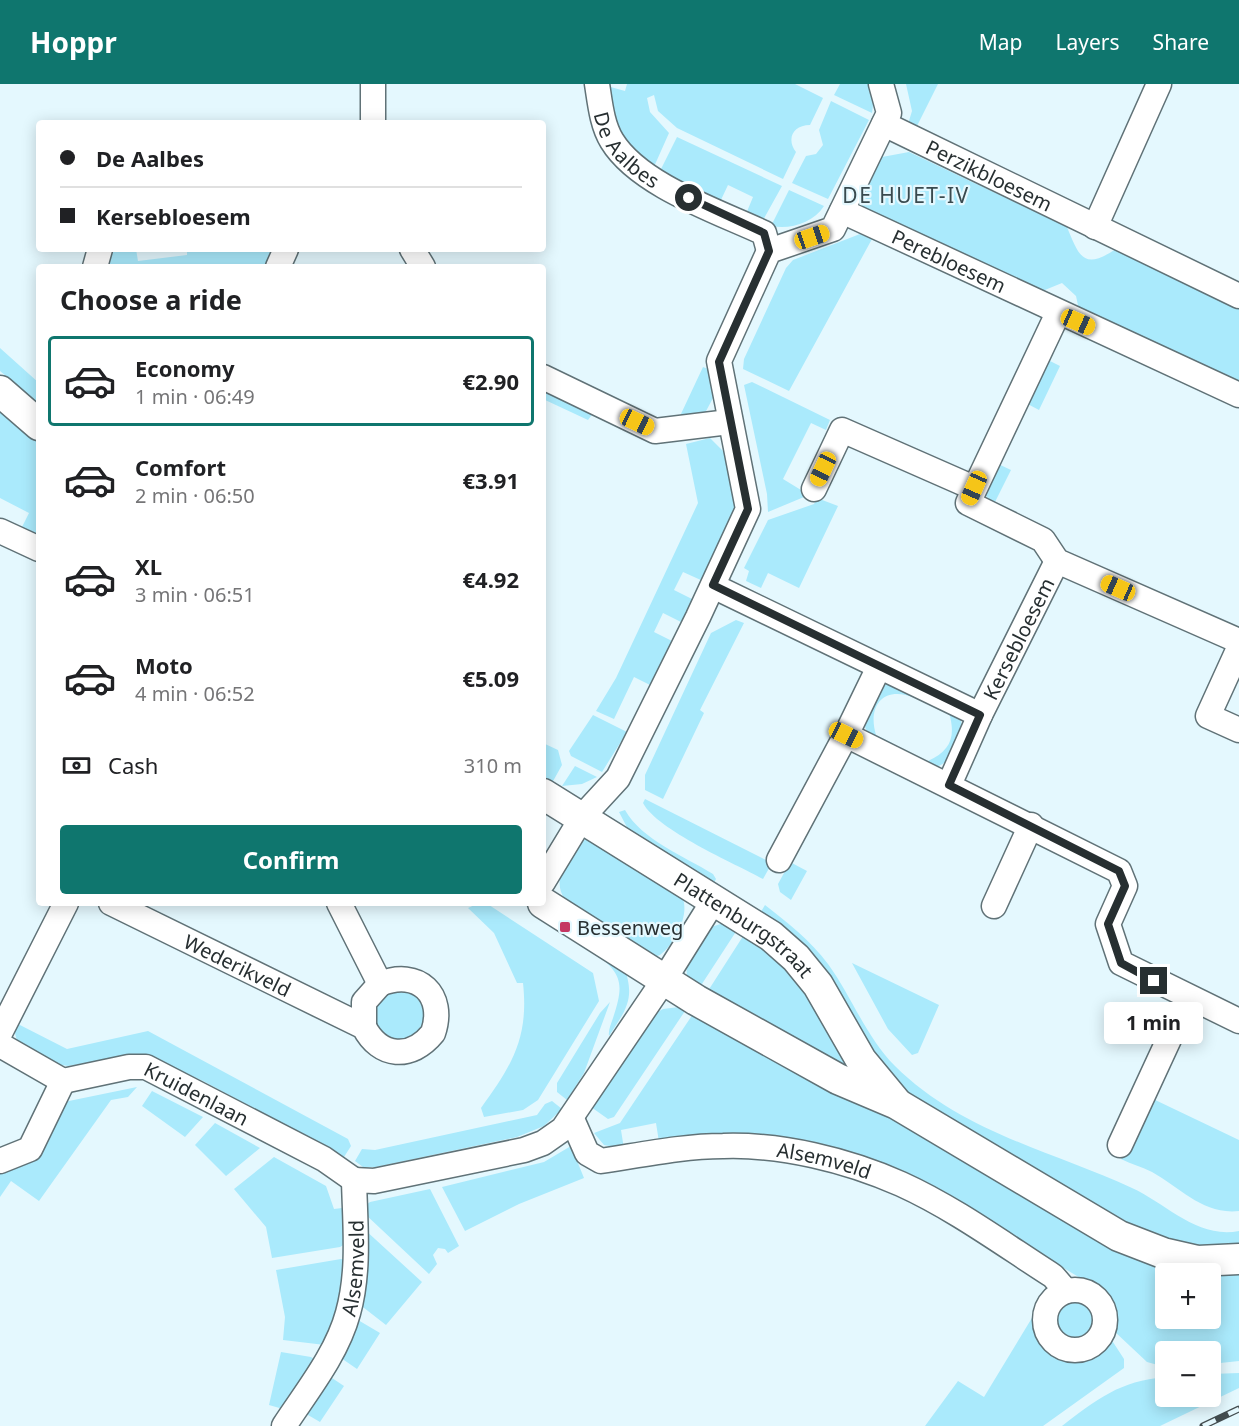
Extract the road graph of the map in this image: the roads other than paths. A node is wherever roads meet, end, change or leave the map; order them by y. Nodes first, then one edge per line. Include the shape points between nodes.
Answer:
1 (373, 84) edge
2 (597, 84) edge
3 (881, 84) edge
4 (1159, 84) edge
5 (373, 120) edge
6 (884, 124) junction
7 (842, 211) junction
8 (1095, 227) junction
9 (769, 251) junction
10 (1239, 296) edge
11 (1058, 313) junction
12 (546, 378) edge
13 (0, 392) edge
14 (1239, 395) edge
15 (36, 422) edge
16 (729, 422) junction
17 (974, 488) junction
18 (814, 489) dead end
19 (0, 531) edge
20 (36, 548) edge
21 (1057, 561) junction
22 (713, 585) junction
23 (1239, 641) edge
24 (1239, 648) edge
25 (879, 667) junction
26 (980, 715) junction
27 (1239, 730) edge
28 (846, 735) junction
29 (949, 785) junction
30 (546, 796) edge
31 (582, 816) junction
32 (1031, 825) junction
33 (779, 860) dead end
34 (546, 877) edge
35 (714, 900) junction
36 (546, 905) edge
37 (64, 906) edge
38 (117, 906) edge
39 (341, 906) edge
40 (994, 906) dead end
41 (664, 980) junction
42 (380, 984) junction
43 (1188, 998) junction
44 (1239, 1021) edge
45 (364, 1027) junction
46 (0, 1033) edge
47 (0, 1045) edge
48 (63, 1082) junction
49 (897, 1104) junction
50 (572, 1119) junction
51 (1120, 1145) dead end
52 (0, 1161) edge
53 (354, 1180) junction
54 (1239, 1259) edge
55 (1066, 1292) dead end
56 (284, 1426) edge

1 - 5 street
2 - 9 street, De Aalbes via 611,140 629,163 651,180 764,233
3 - 6 street via 889,113
4 - 8 street
6 - 7 street
6 - 8 street, Perzikbloesem
7 - 9 street via 833,229
7 - 11 street, Perebloesem
8 - 10 street, Perzikbloesem
9 - 16 street via 719,362
11 - 14 street, Perebloesem
11 - 17 street
12 - 16 street via 655,431
13 - 15 street
16 - 22 street via 748,509
17 - 18 street via 842,430
17 - 21 street via 968,503 1043,540
19 - 20 street
21 - 23 street
21 - 26 street, Kersebloesem
22 - 25 street, Kersebloesem
22 - 31 street via 618,778
24 - 27 street via 1208,716
25 - 26 street, Kersebloesem
25 - 28 street
26 - 29 street, Kersebloesem
28 - 29 street
28 - 33 street
29 - 32 street
30 - 31 street, Plattenburgstraat
31 - 34 street
31 - 35 street, Plattenburgstraat
32 - 40 street
32 - 43 street via 1119,871 1125,886 1108,924 1121,963
35 - 41 street
35 - 49 street, Plattenburgstraat via 796,957 818,985 861,1059
36 - 41 street, Plattenburgstraat
37 - 46 street
38 - 45 street, Wederikveld
39 - 42 street
41 - 49 street, Plattenburgstraat via 838,1079
41 - 50 street
42 - 45 street via 364,1002
42 - 45 street, Wederikveld via 402,978 424,987 437,1008 433,1033 415,1050 390,1052 379,1047
43 - 44 street
43 - 51 street
47 - 48 street
48 - 52 street via 30,1149
48 - 53 street, Kruidenlaan via 146,1066 324,1159
49 - 54 street, Plattenburgstraat via 1119,1236 1198,1261
50 - 53 street via 543,1143 524,1150 374,1181
50 - 55 street, Alsemveld via 587,1153 601,1161 722,1146 760,1147 826,1159 900,1183 1053,1275
53 - 56 street, Alsemveld via 355,1276 348,1315 329,1357

